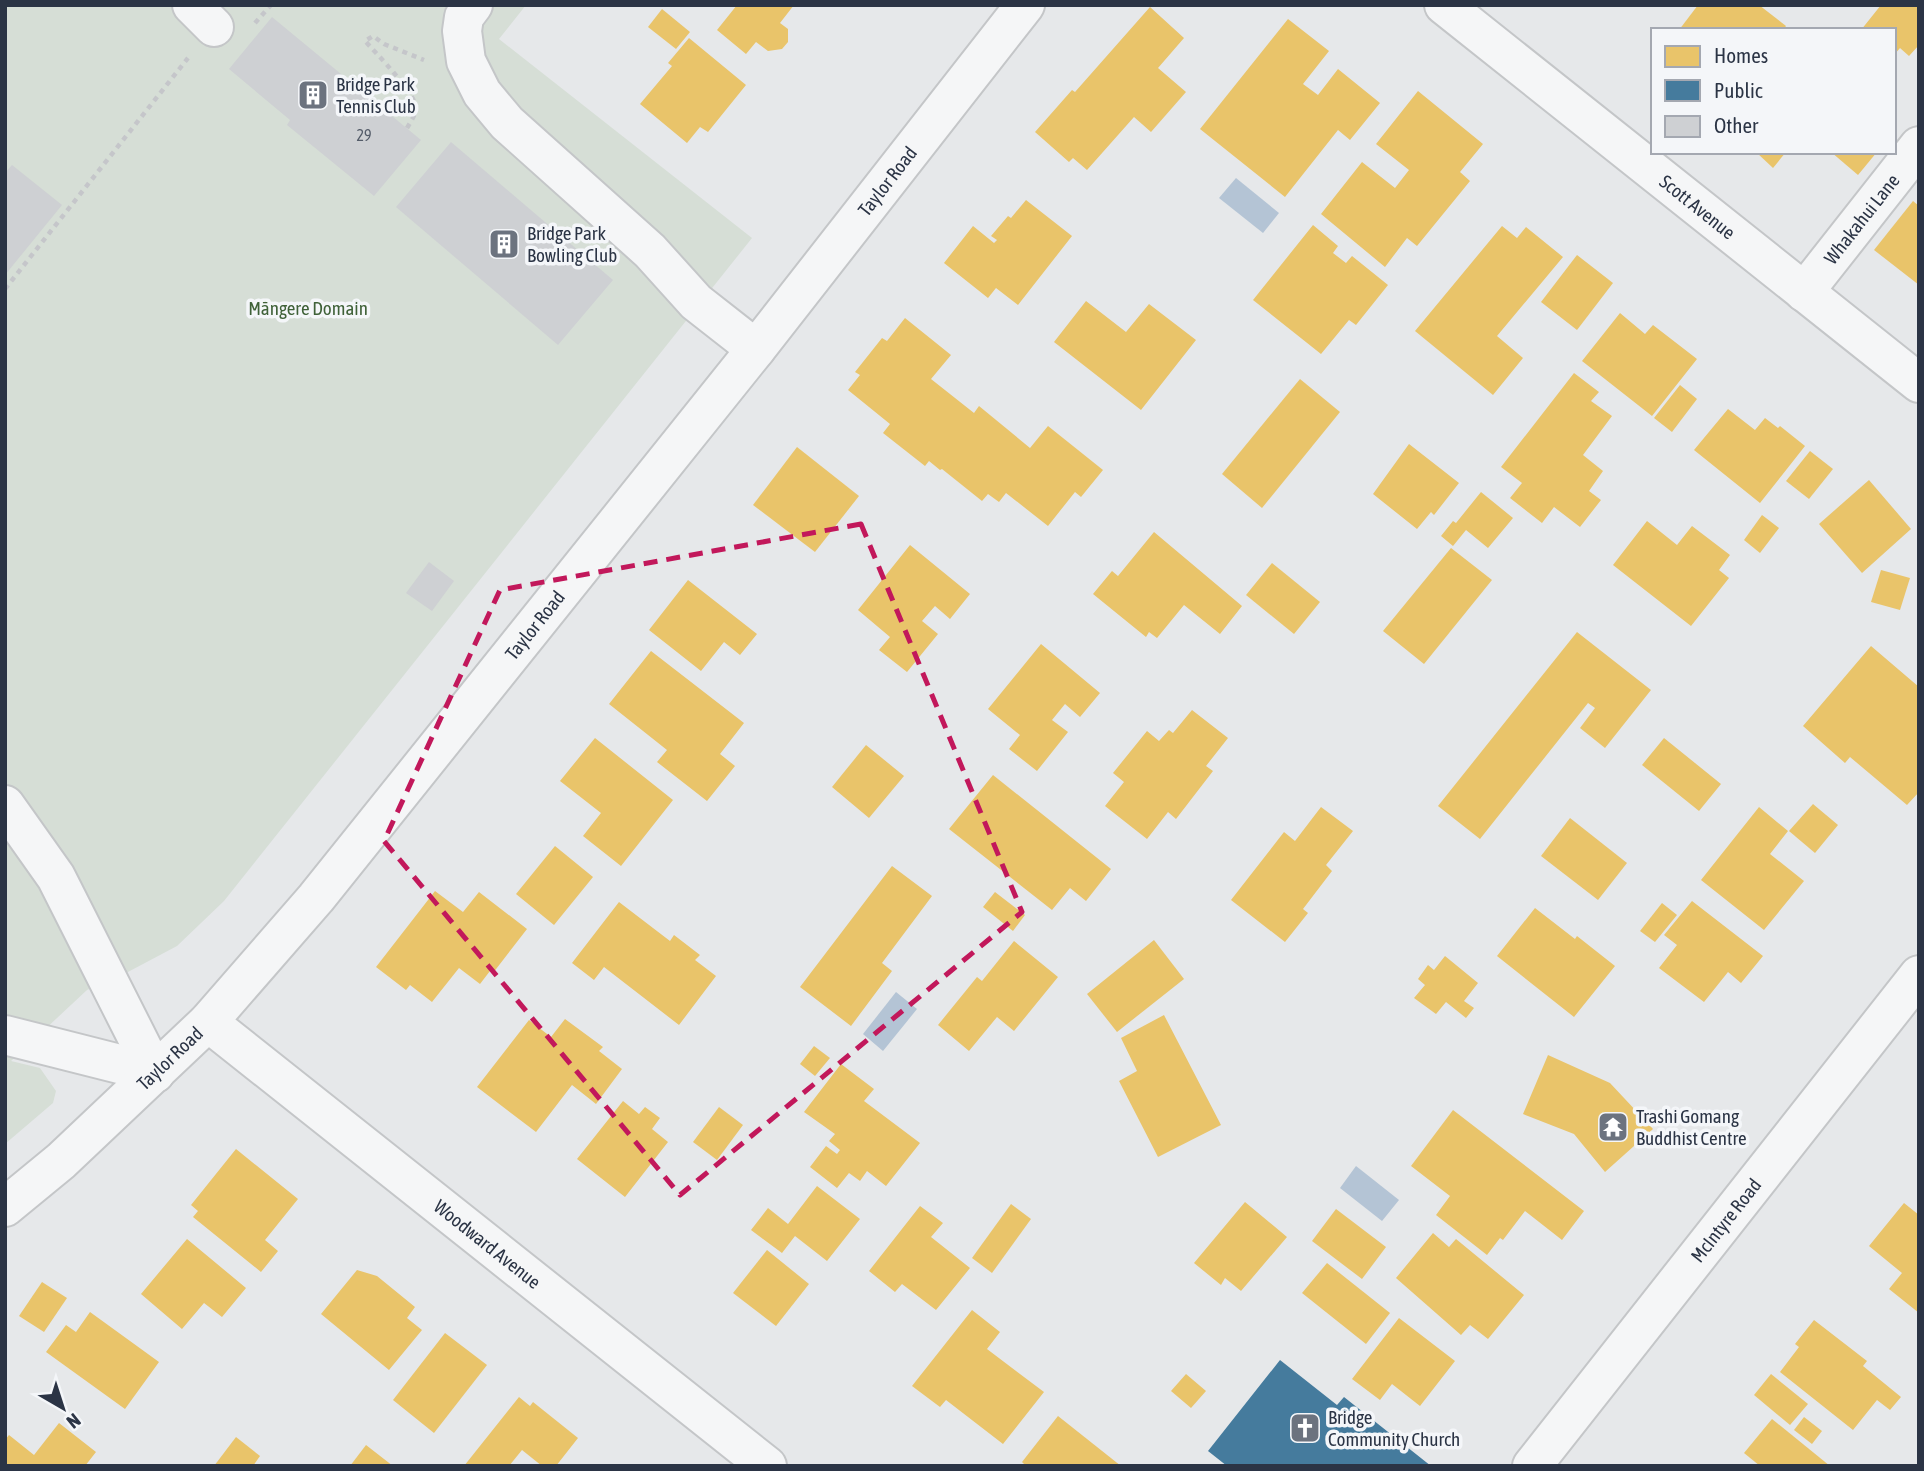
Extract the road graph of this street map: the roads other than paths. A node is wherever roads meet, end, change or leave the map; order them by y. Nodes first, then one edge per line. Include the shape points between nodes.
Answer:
1 (1025, 5) edge
2 (1444, 5) edge
3 (462, 17) edge
4 (1919, 146) edge
5 (1804, 292) junction
6 (756, 349) junction
7 (1919, 383) edge
8 (5, 805) edge
9 (1919, 975) edge
10 (208, 1022) junction
11 (5, 1035) edge
12 (155, 1073) junction
13 (5, 1207) edge
14 (767, 1466) edge
15 (1532, 1466) edge

1 - 6 street, Taylor Road
2 - 5 street, Scott Avenue
3 - 6 street via 466,61 482,93 507,123 650,251 696,302
4 - 5 street, Whakahui Lane
5 - 7 street, Scott Avenue
6 - 10 street, Taylor Road via 323,889
8 - 12 street via 61,887
9 - 15 street, McIntyre Road
10 - 12 street, Taylor Road
10 - 14 street, Woodward Avenue
11 - 12 street
12 - 13 street, Taylor Road

